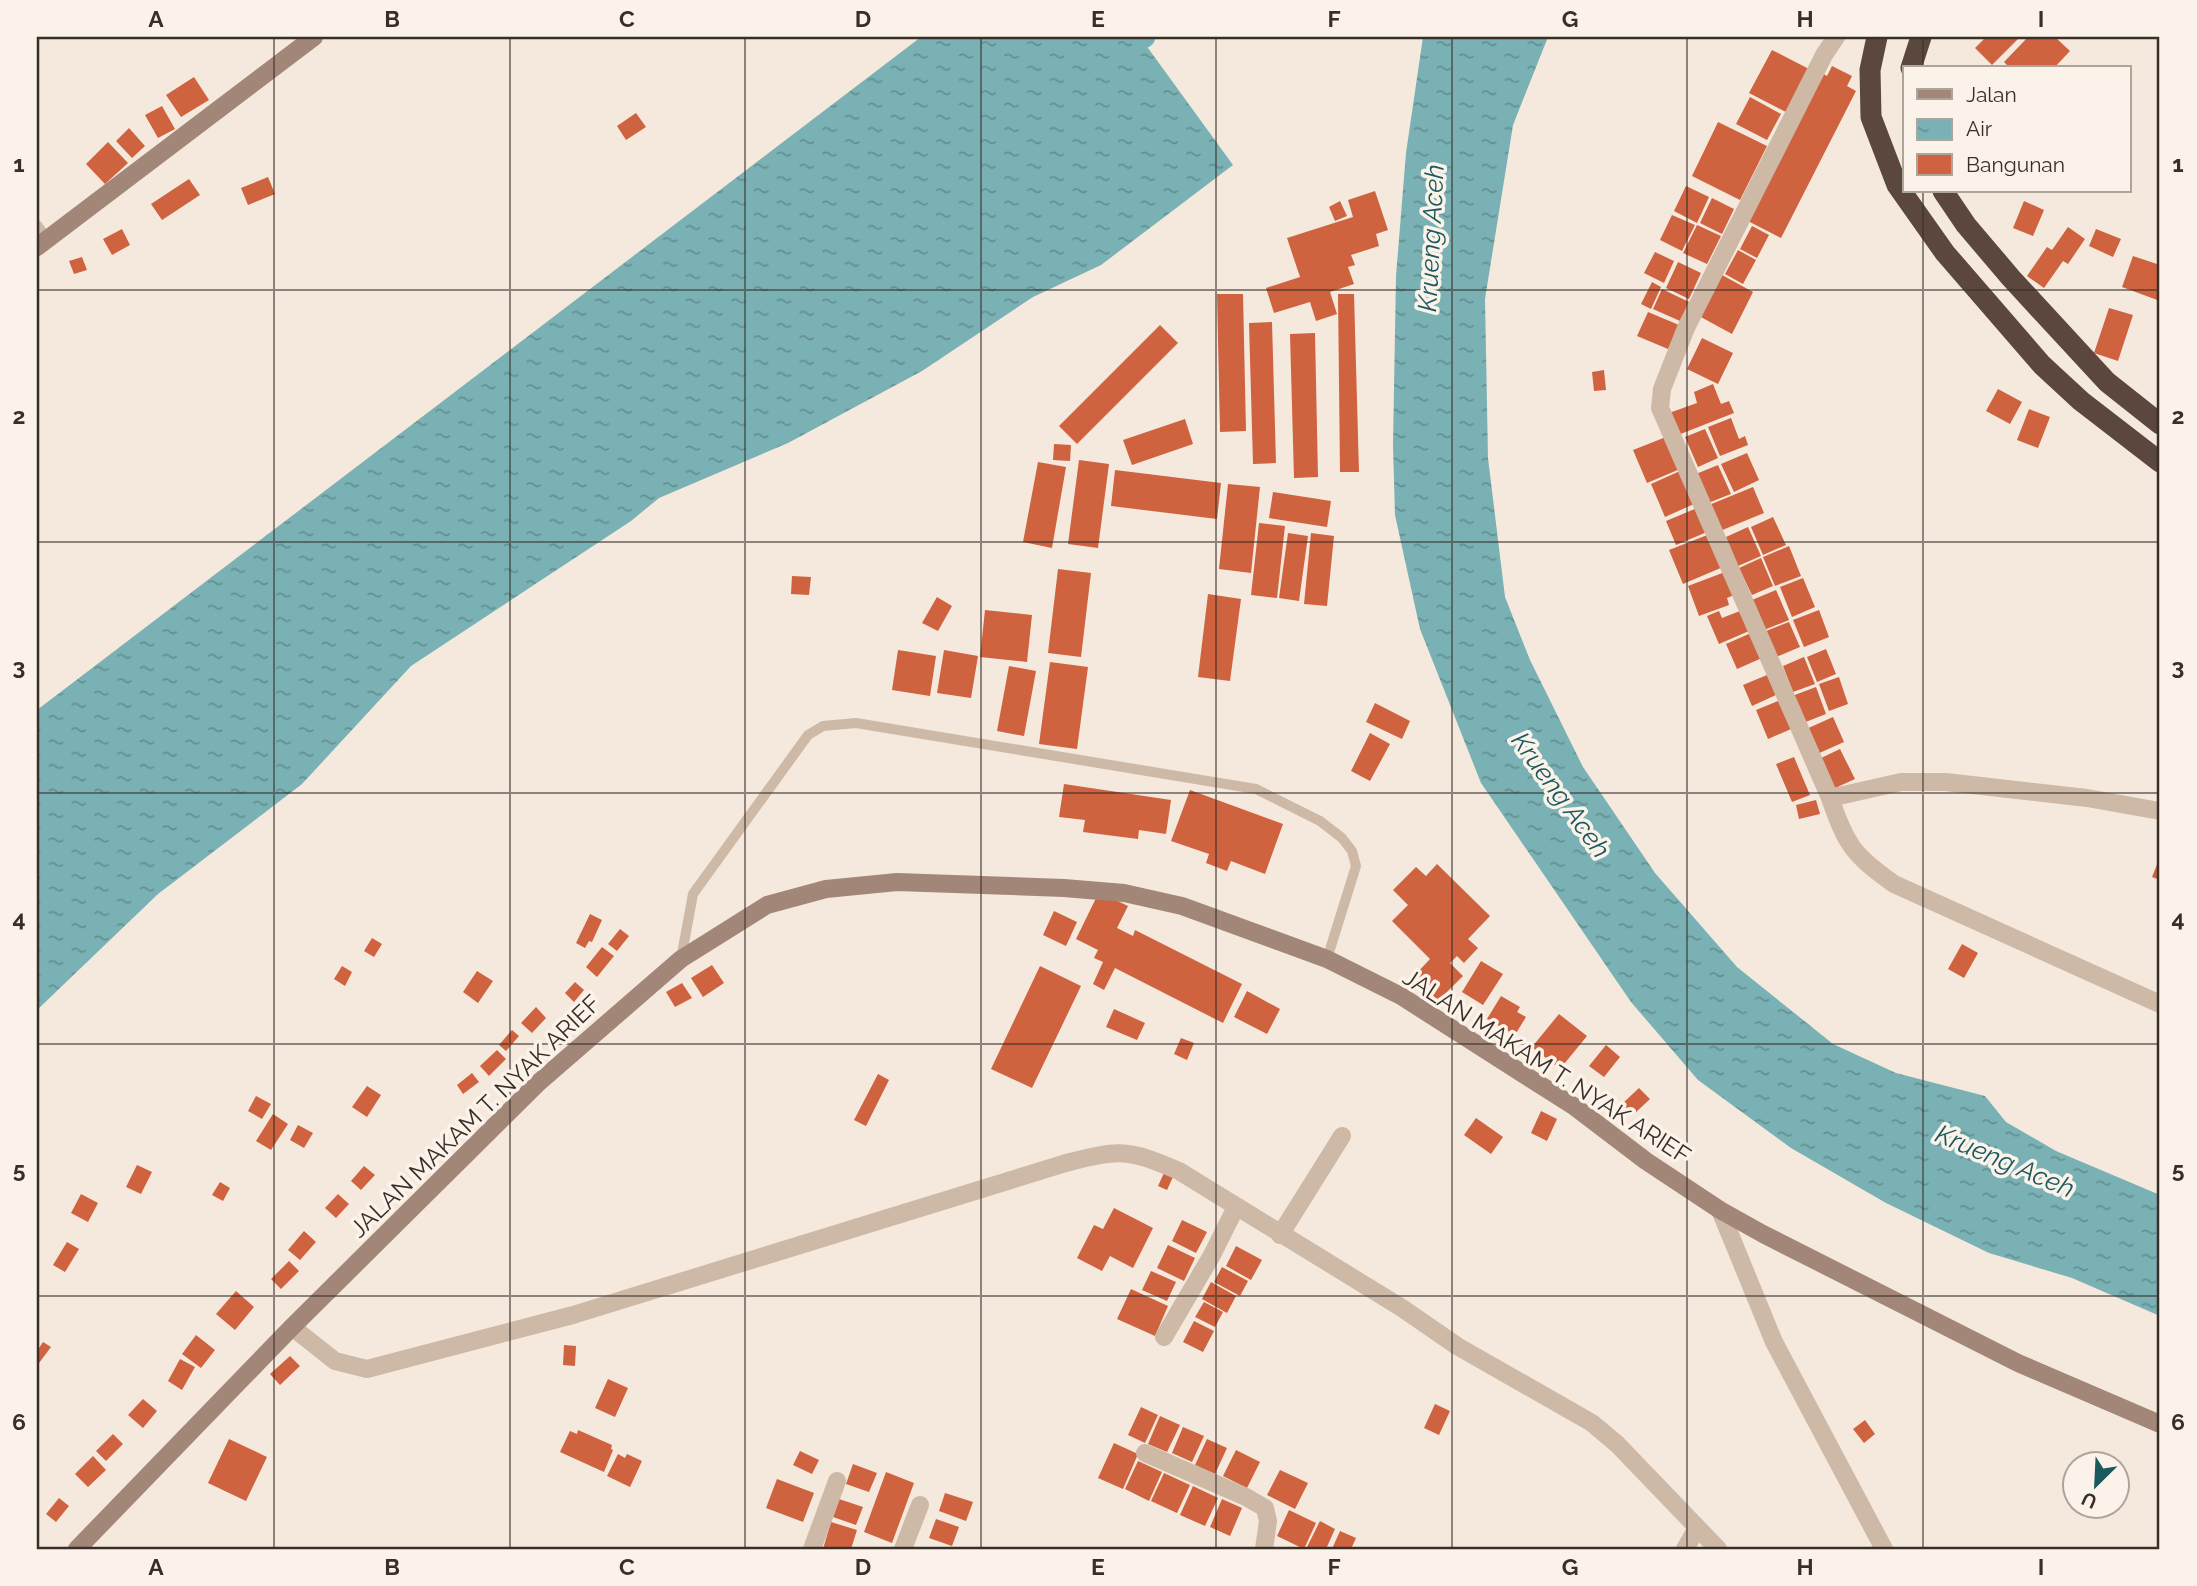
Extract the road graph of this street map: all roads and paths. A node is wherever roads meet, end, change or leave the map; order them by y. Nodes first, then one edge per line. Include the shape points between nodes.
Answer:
1 (314, 37) edge
2 (1836, 37) edge
3 (1877, 37) edge
4 (1920, 37) edge
5 (1912, 66) edge
6 (1944, 192) edge
7 (40, 237) edge
8 (2160, 424) edge
9 (2160, 462) edge
10 (1830, 799) junction
11 (2160, 811) edge
12 (681, 959) junction
13 (1327, 959) junction
14 (2160, 1004) edge
15 (1342, 1136) dead end
16 (1236, 1207) junction
17 (1720, 1210) junction
18 (1280, 1236) junction
19 (292, 1328) junction
20 (1164, 1336) dead end
21 (2160, 1424) edge
22 (1145, 1453) dead end
23 (837, 1481) dead end
24 (920, 1505) dead end
25 (1697, 1528) junction
26 (1267, 1548) edge
27 (77, 1549) edge
28 (812, 1549) edge
29 (903, 1549) edge
30 (1685, 1549) edge
31 (1718, 1549) edge
32 (1884, 1549) edge

1 - 7 street
2 - 10 street via 1686,328 1660,400
3 - 9 highway via 1870,70 1871,117 1897,185 1945,253 2042,365
4 - 5 highway
6 - 8 highway via 2011,278 2107,382
10 - 11 street via 1901,782 1946,782
10 - 14 street via 1844,837 1862,861 1894,884
12 - 13 street, JALAN MAKAM T. NYAK ARIEF via 767,905 826,889 897,882 1124,894 1182,906
12 - 13 lane via 693,894 808,735 824,726 856,723 1256,789 1320,821 1342,838 1356,866
12 - 19 street, JALAN MAKAM T. NYAK ARIEF via 537,1084
13 - 17 street, JALAN MAKAM T. NYAK ARIEF via 1401,996 1575,1108
15 - 18 street
16 - 18 street
16 - 19 street via 1179,1171 1146,1157 1108,1152 573,1315 366,1369 335,1361
16 - 20 street
17 - 21 street, JALAN MAKAM T. NYAK ARIEF via 2018,1363
17 - 32 street via 1774,1342
18 - 25 street via 1592,1423 1618,1444
19 - 27 street, JALAN MAKAM T. NYAK ARIEF
22 - 26 street via 1265,1508
23 - 28 street
24 - 29 street
25 - 30 street
25 - 31 street

